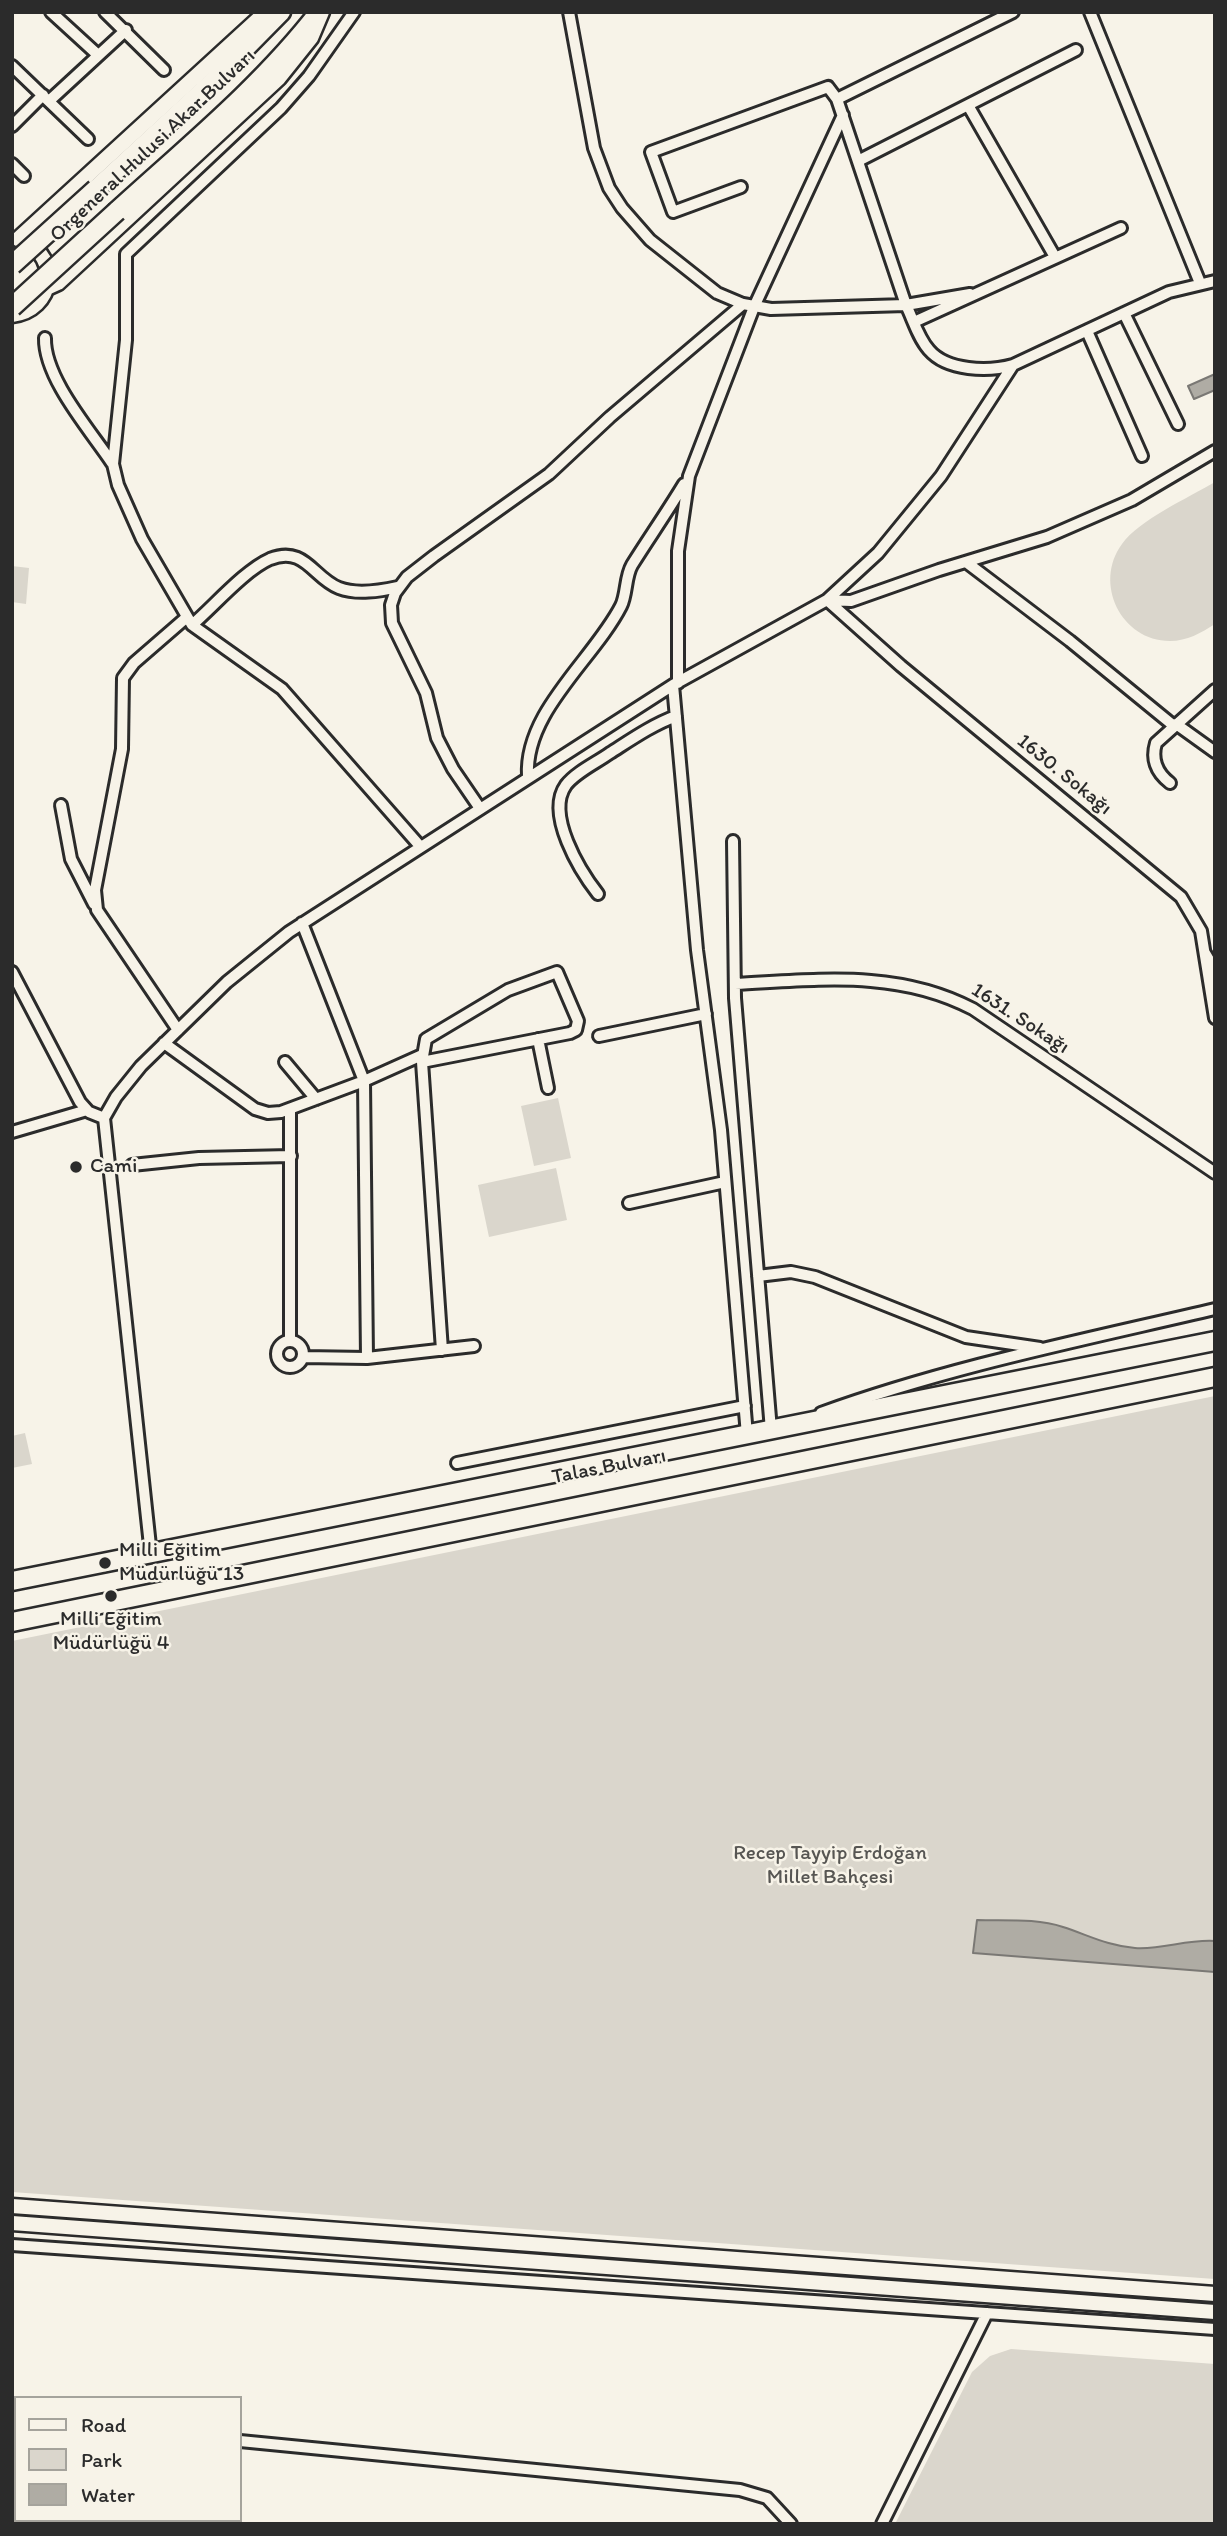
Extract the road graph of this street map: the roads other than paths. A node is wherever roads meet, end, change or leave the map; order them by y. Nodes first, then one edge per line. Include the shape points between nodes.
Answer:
1 (51, 12) edge
2 (105, 12) edge
3 (128, 12) edge
4 (266, 12) edge
5 (281, 12) edge
6 (320, 12) edge
7 (354, 12) edge
8 (569, 12) edge
9 (1013, 12) edge
10 (1090, 12) edge
11 (123, 27) junction
12 (1076, 50) dead end
13 (98, 55) junction
14 (12, 66) edge
15 (164, 70) dead end
16 (46, 98) junction
17 (837, 99) junction
18 (969, 107) junction
19 (843, 115) junction
20 (12, 126) edge
21 (88, 139) dead end
22 (858, 161) junction
23 (12, 164) edge
24 (24, 176) dead end
25 (741, 187) dead end
26 (1121, 228) dead end
27 (15, 239) edge
28 (1055, 257) junction
29 (12, 265) edge
30 (1215, 281) edge
31 (1200, 283) junction
32 (47, 288) junction
33 (970, 294) junction
34 (906, 305) junction
35 (748, 306) junction
36 (1124, 313) junction
37 (14, 315) edge
38 (914, 322) junction
39 (1087, 331) junction
40 (45, 338) dead end
41 (1013, 365) junction
42 (1178, 424) dead end
43 (1215, 451) edge
44 (1142, 456) dead end
45 (113, 464) junction
46 (689, 476) junction
47 (966, 562) junction
48 (398, 587) junction
49 (827, 600) junction
50 (190, 621) junction
51 (676, 684) junction
52 (1215, 690) edge
53 (676, 716) junction
54 (1175, 725) junction
55 (1215, 752) edge
56 (528, 776) junction
57 (1170, 783) dead end
58 (61, 805) dead end
59 (479, 807) junction
60 (733, 841) dead end
61 (419, 845) junction
62 (598, 894) dead end
63 (97, 910) junction
64 (302, 923) junction
65 (1204, 951) junction
66 (1215, 970) edge
67 (12, 972) edge
68 (735, 984) junction
69 (706, 1014) junction
70 (1215, 1017) edge
71 (178, 1030) junction
72 (599, 1035) dead end
73 (538, 1039) junction
74 (164, 1043) junction
75 (422, 1058) junction
76 (285, 1062) dead end
77 (363, 1081) junction
78 (548, 1088) dead end
79 (316, 1099) junction
80 (290, 1109) junction
81 (87, 1110) junction
82 (104, 1118) junction
83 (12, 1132) edge
84 (291, 1156) junction
85 (132, 1165) dead end
86 (1215, 1173) edge
87 (725, 1182) junction
88 (629, 1203) dead end
89 (758, 1276) junction
90 (1215, 1309) edge
91 (289, 1340) junction
92 (1215, 1341) edge
93 (474, 1346) dead end
94 (1047, 1349) junction
95 (442, 1350) junction
96 (303, 1357) junction
97 (368, 1358) junction
98 (1215, 1367) edge
99 (1215, 1377) edge
100 (745, 1406) junction
101 (771, 1430) junction
102 (747, 1436) junction
103 (457, 1463) dead end
104 (151, 1555) junction
105 (12, 1581) edge
106 (12, 1611) edge
107 (12, 1622) edge
108 (12, 2206) edge
109 (12, 2223) edge
110 (12, 2245) edge
111 (1215, 2294) edge
112 (1215, 2312) edge
113 (987, 2313) junction
114 (1215, 2329) edge
115 (242, 2441) edge
116 (792, 2524) edge
117 (882, 2524) edge

1 - 13 street
2 - 11 street
3 - 11 street
4 - 27 street
5 - 29 main road, Orgeneral Hulusi Akar Bulvarı, bridge via 210,84
6 - 32 street via 312,38 265,92 69,274
6 - 37 main road, Orgeneral Hulusi Akar Bulvarı, bridge via 242,97 117,211
7 - 45 street via 281,108 126,254 126,340
8 - 35 street via 594,148 617,201 662,251 717,293
9 - 17 street
10 - 31 street
11 - 13 street
11 - 15 street
12 - 18 street
13 - 16 street
14 - 16 street
16 - 20 street
16 - 21 street
17 - 19 street
17 - 25 street via 828,87 651,152 673,212
18 - 22 street
18 - 28 street
19 - 22 street
19 - 35 street
22 - 34 street
23 - 24 street
26 - 28 street
27 - 32 street via 33,246 44,257 49,272
28 - 33 street
30 - 31 street
31 - 36 street
32 - 37 street via 34,308
33 - 34 street
33 - 38 street
34 - 35 street
34 - 38 street
35 - 46 street
35 - 48 street via 610,417 549,474
36 - 39 street
36 - 42 street
38 - 41 street via 925,344 941,359 982,369
39 - 41 street
39 - 44 street
40 - 45 street via 54,376
41 - 49 street via 941,476 878,553
43 - 47 street via 1104,513 1047,537
45 - 50 street via 139,533
46 - 51 street via 678,551
46 - 56 street via 632,566 622,605 559,692 535,737
47 - 49 street via 851,601
47 - 54 street
48 - 50 street via 345,590 302,559 280,556 259,566
48 - 59 street via 391,605 392,623 426,693 437,738
49 - 51 street
49 - 65 street, 1630. Sokağı via 1181,897 1197,922
50 - 61 street via 282,689
50 - 63 street via 134,663 123,678 122,749 96,881
51 - 53 street
51 - 56 street
52 - 54 street
53 - 62 street via 651,726 573,778 561,794 568,844
53 - 69 street
54 - 55 street
54 - 57 street via 1159,739 1154,751 1158,771
56 - 59 street
58 - 63 street via 71,859
59 - 61 street
60 - 68 street
61 - 64 street
63 - 71 street
64 - 71 street via 247,964
64 - 77 street
65 - 66 street
65 - 70 street, 1630. Sokağı
67 - 81 street
68 - 86 street, 1631. Sokağı via 863,978 940,993 973,1009
68 - 89 street
69 - 72 street
69 - 87 street
71 - 74 street
73 - 75 street
73 - 75 street via 578,1027 556,972 509,990 426,1039
73 - 78 street
74 - 80 street via 255,1109 275,1114
74 - 82 street via 123,1086
75 - 77 street
75 - 95 street
76 - 79 street
77 - 79 street
77 - 97 street
79 - 80 street
80 - 84 street
81 - 82 street
81 - 83 street
82 - 104 street
84 - 85 street
84 - 91 street
87 - 88 street
87 - 100 street
89 - 94 street via 791,1272 815,1277 966,1338
89 - 101 street
90 - 94 street
91 - 96 street via 300,1345
91 - 96 street via 278,1347 278,1360 294,1367
92 - 101 main road, Talas Bulvarı
93 - 95 street
94 - 101 street via 864,1397
95 - 97 street
96 - 97 street
98 - 106 main road, Talas Bulvarı
99 - 107 main road
100 - 102 street
100 - 103 street
101 - 102 main road, Talas Bulvarı
102 - 104 main road, Talas Bulvarı
104 - 105 main road, Talas Bulvarı
108 - 111 street
109 - 112 street
110 - 113 street
113 - 114 street
113 - 117 street
115 - 116 street via 740,2490 767,2498

